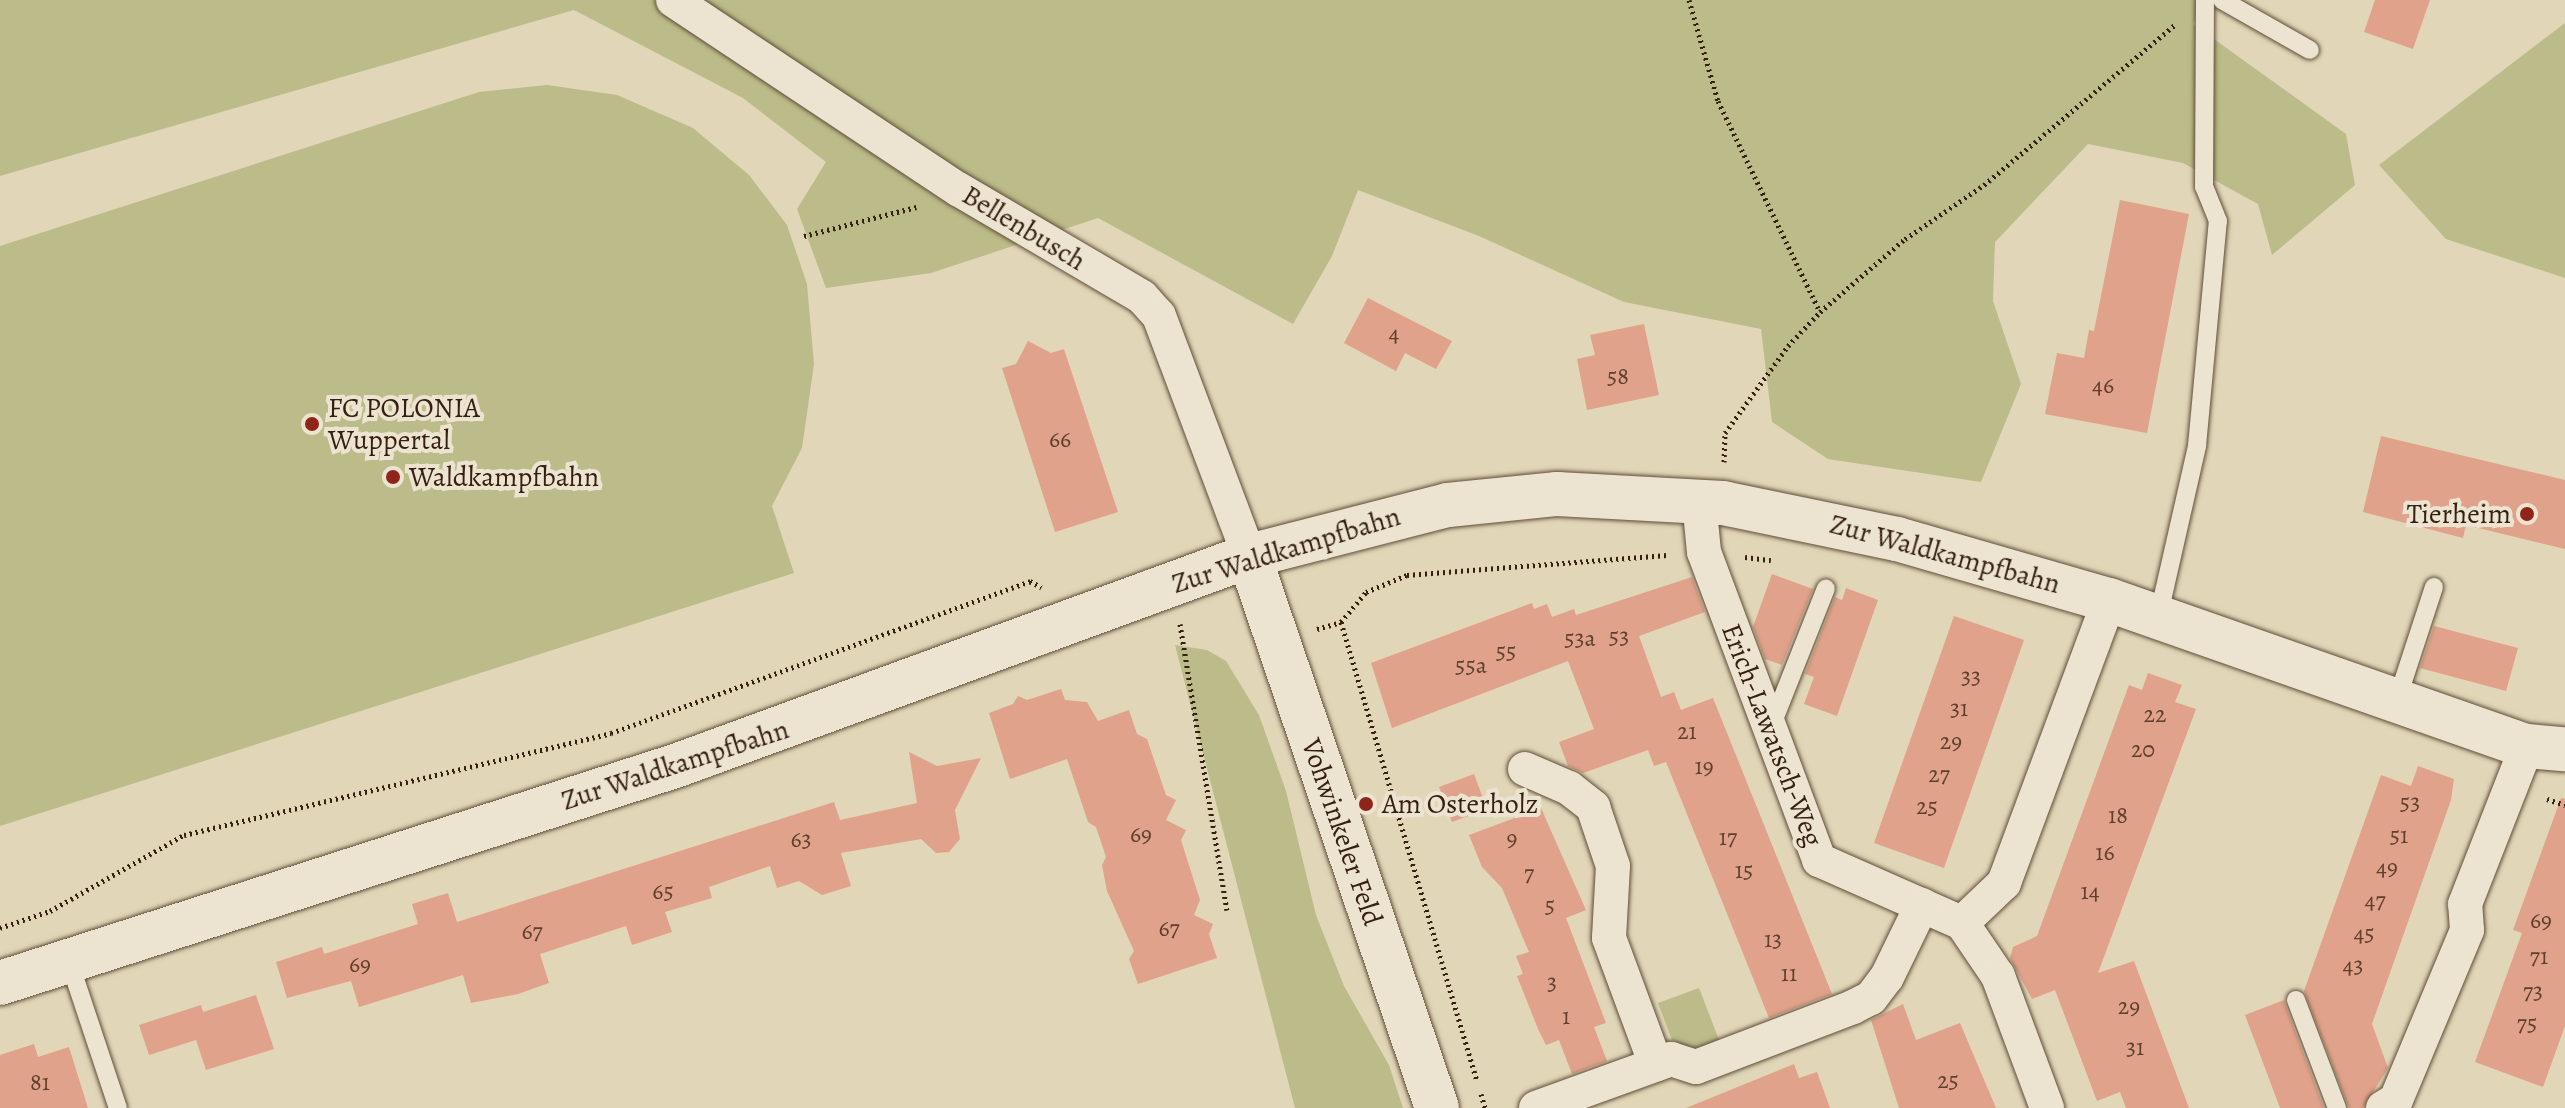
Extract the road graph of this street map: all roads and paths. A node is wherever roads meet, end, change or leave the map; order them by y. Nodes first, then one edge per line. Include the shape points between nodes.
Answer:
1 (673, 0) edge
2 (1689, 0) edge
3 (2205, 0) edge
4 (2222, 0) edge
5 (2187, 11) dead end
6 (2310, 50) dead end
7 (958, 189) junction
8 (804, 236) dead end
9 (1820, 312) junction
10 (1711, 502) junction
11 (1704, 552) junction
12 (1249, 556) junction
13 (1783, 562) dead end
14 (1169, 585) junction
15 (2434, 587) dead end
16 (1826, 588) dead end
17 (2109, 600) junction
18 (1087, 613) junction
19 (2158, 618) junction
20 (1341, 622) junction
21 (1277, 641) junction
22 (2397, 700) junction
23 (1770, 730) junction
24 (2546, 747) edge
25 (1525, 769) dead end
26 (2565, 774) edge
27 (2512, 787) junction
28 (2565, 805) edge
29 (1922, 905) junction
30 (1227, 910) dead end
31 (1962, 923) junction
32 (0, 928) edge
33 (69, 961) junction
34 (0, 983) edge
35 (2296, 1000) dead end
36 (1656, 1065) junction
37 (118, 1108) edge
38 (1437, 1108) edge
39 (1485, 1108) edge
40 (1536, 1108) edge
41 (2047, 1108) edge
42 (2337, 1108) edge
43 (2383, 1108) edge

1 - 7 street, Bellenbusch
2 - 9 path via 1718,101
3 - 19 lane via 2204,187 2218,221 2197,446
4 - 6 lane
5 - 9 path via 1984,185 1905,239
7 - 8 path via 910,209
7 - 12 street, Bellenbusch via 1142,297 1159,316
9 - 10 path via 1788,346 1725,433
10 - 11 street, Erich-Lawatsch-Weg
10 - 12 main road, Zur Waldkampfbahn via 1557,494 1448,505
10 - 17 main road, Zur Waldkampfbahn via 1897,539
11 - 13 path
11 - 20 path via 1407,575 1366,592
11 - 23 street, Erich-Lawatsch-Weg
12 - 14 main road, Zur Waldkampfbahn
12 - 21 main road, Vohwinkeler Feld
14 - 18 main road, Zur Waldkampfbahn
14 - 30 path
15 - 22 lane
16 - 23 lane
17 - 19 main road, Zur Waldkampfbahn
17 - 31 street via 2004,883
18 - 32 path via 1030,581 611,733 184,835 50,911
18 - 33 main road, Zur Waldkampfbahn via 722,750
19 - 22 main road, Zur Waldkampfbahn
20 - 21 path
20 - 39 path
21 - 38 main road, Vohwinkeler Feld
22 - 24 main road, Zur Waldkampfbahn
23 - 29 street, Erich-Lawatsch-Weg via 1819,860
24 - 26 main road, Zur Waldkampfbahn
24 - 27 street
25 - 36 street via 1569,788 1593,807 1613,866 1609,938
27 - 28 path
27 - 43 street via 2465,904 2467,930 2396,1100
29 - 31 street, Erich-Lawatsch-Weg
29 - 36 street via 1871,998 1696,1067 1671,1059
31 - 41 street via 1998,976
33 - 34 main road, Zur Waldkampfbahn
33 - 37 lane
35 - 42 lane
36 - 40 street

